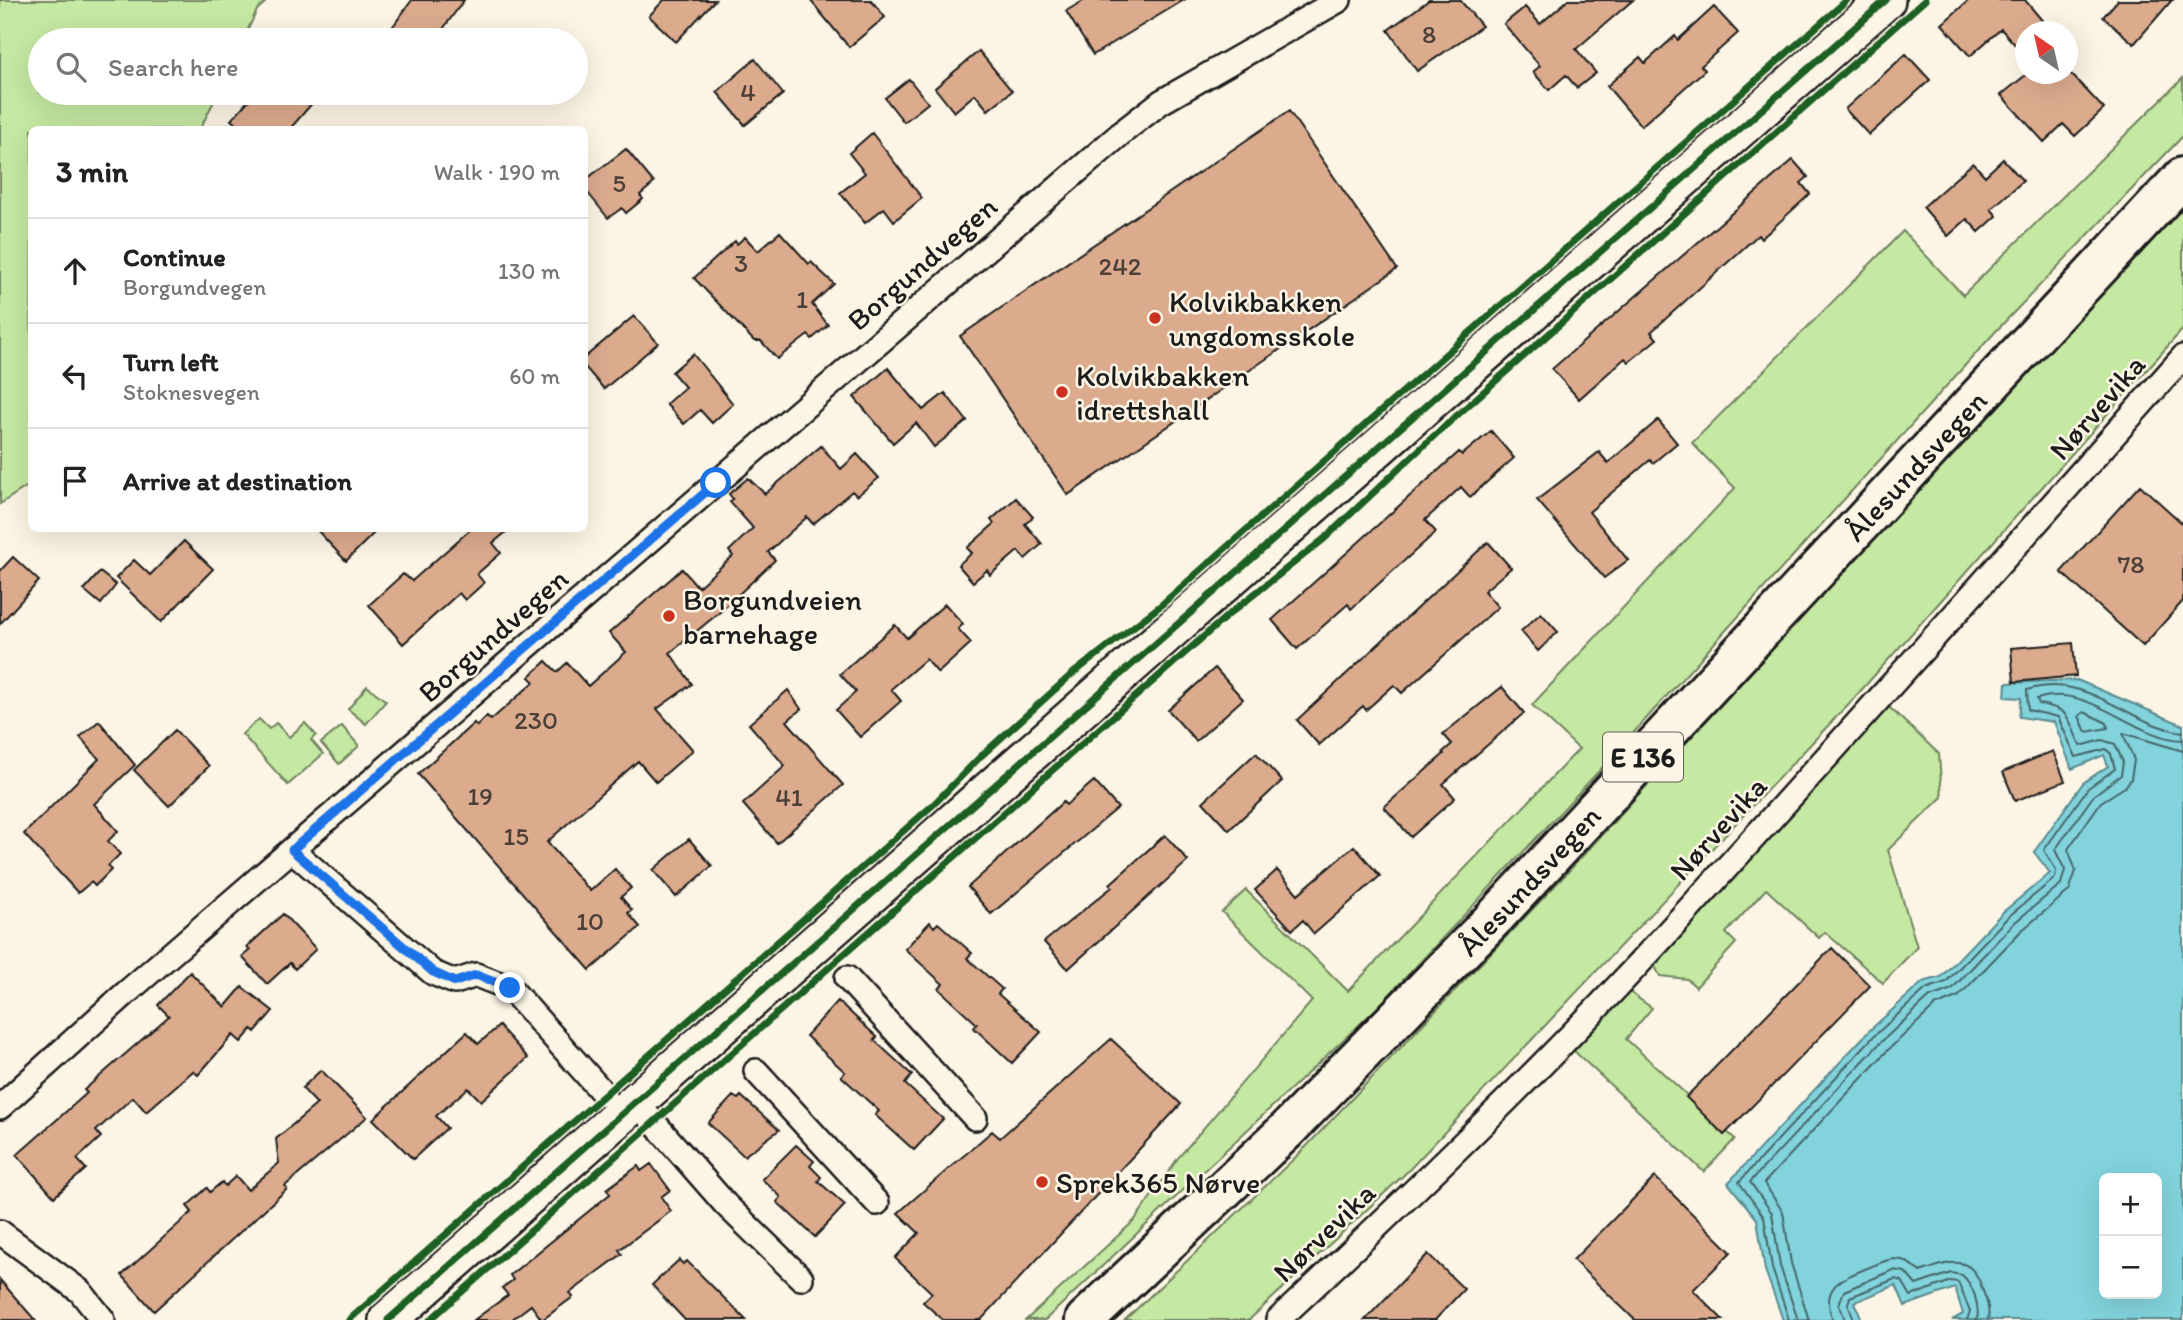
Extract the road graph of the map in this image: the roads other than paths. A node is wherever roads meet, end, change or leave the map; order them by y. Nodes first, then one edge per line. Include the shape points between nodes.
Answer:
1 (1339, 0) edge
2 (1886, 0) edge
3 (2183, 177) edge
4 (2183, 357) edge
5 (292, 850) junction
6 (847, 978) dead end
7 (756, 1071) dead end
8 (620, 1098) junction
9 (0, 1107) edge
10 (975, 1118) dead end
11 (877, 1203) dead end
12 (0, 1232) edge
13 (801, 1278) dead end
14 (103, 1320) edge
15 (388, 1320) edge
16 (1085, 1320) edge
17 (1278, 1320) edge

1 - 5 street, Borgundvegen via 1161,103 1125,130
2 - 8 main road
3 - 16 highway, Ålesundsvegen / E 136 via 1496,916 1286,1131
4 - 17 street, Nørvevika via 1632,971
5 - 8 street via 433,972 455,982 476,975 510,988
5 - 9 street, Borgundvegen
6 - 10 street
7 - 11 street
8 - 13 street
8 - 15 main road
12 - 14 street via 80,1291

